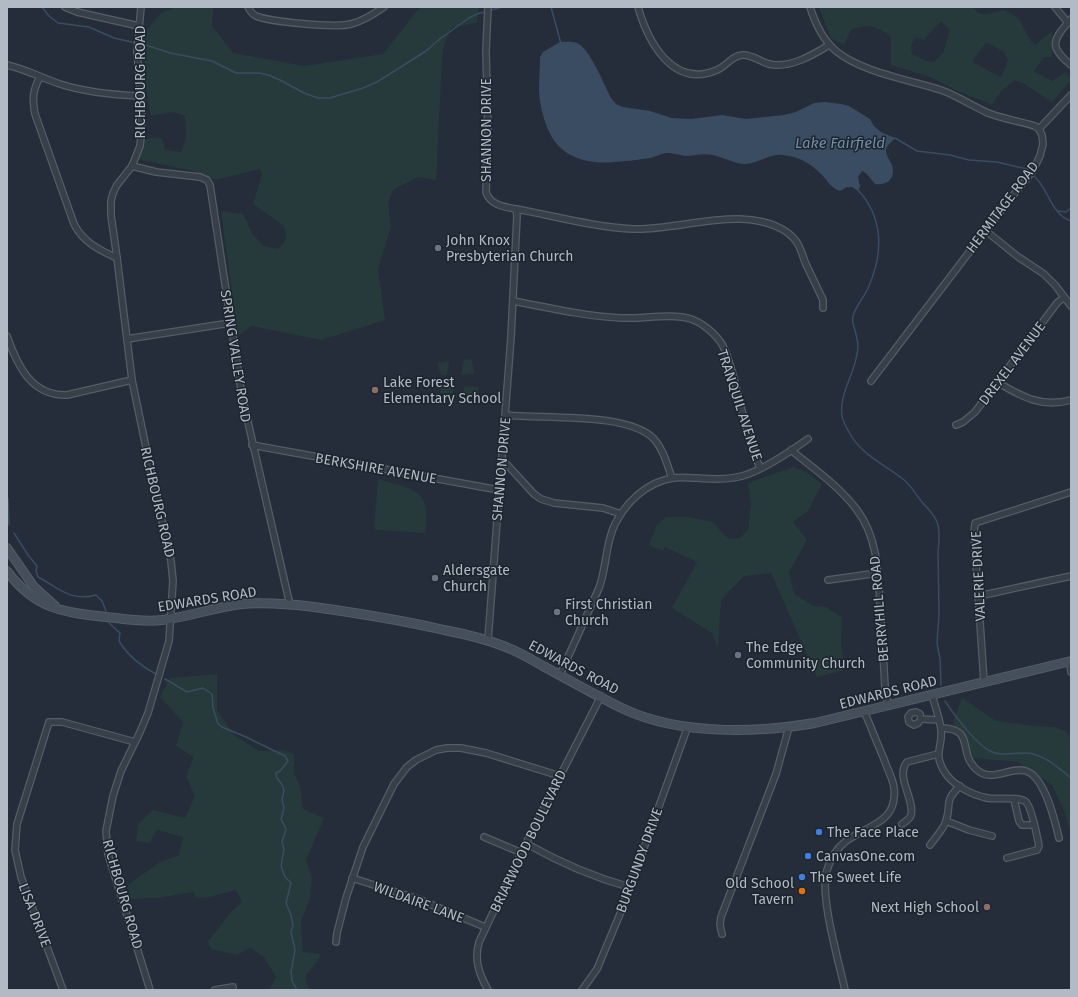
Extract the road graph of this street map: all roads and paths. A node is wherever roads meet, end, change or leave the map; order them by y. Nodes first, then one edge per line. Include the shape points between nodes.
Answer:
1 (65, 7) edge
2 (141, 7) edge
3 (248, 7) edge
4 (384, 7) edge
5 (488, 7) edge
6 (638, 7) edge
7 (810, 7) edge
8 (1055, 7) edge
9 (1069, 21) edge
10 (139, 26) junction
11 (829, 45) junction
12 (7, 65) edge
13 (1071, 66) edge
14 (40, 77) junction
15 (1071, 95) edge
16 (140, 96) junction
17 (1039, 130) junction
18 (132, 166) junction
19 (516, 209) junction
20 (986, 231) junction
21 (118, 258) junction
22 (1064, 297) junction
23 (513, 301) junction
24 (1071, 306) edge
25 (823, 308) dead end
26 (230, 323) junction
27 (7, 336) edge
28 (127, 339) junction
29 (132, 380) junction
30 (870, 381) dead end
31 (997, 382) junction
32 (1071, 400) edge
33 (506, 415) junction
34 (956, 425) dead end
35 (808, 439) dead end
36 (252, 445) junction
37 (792, 450) junction
38 (502, 459) junction
39 (760, 468) junction
40 (672, 478) junction
41 (499, 490) junction
42 (1071, 492) edge
43 (621, 514) junction
44 (7, 548) edge
45 (7, 571) edge
46 (878, 573) junction
47 (1071, 576) edge
48 (828, 580) dead end
49 (979, 596) junction
50 (290, 604) junction
51 (61, 609) junction
52 (172, 618) junction
53 (488, 640) junction
54 (1070, 661) edge
55 (1071, 672) edge
56 (560, 675) junction
57 (984, 682) junction
58 (932, 695) junction
59 (601, 696) junction
60 (888, 705) junction
61 (864, 711) junction
62 (921, 719) dead end
63 (939, 720) junction
64 (688, 726) junction
65 (789, 727) junction
66 (941, 728) junction
67 (135, 742) junction
68 (938, 754) junction
69 (560, 776) junction
70 (960, 786) junction
71 (1014, 799) junction
72 (946, 821) junction
73 (902, 824) dead end
74 (1034, 825) junction
75 (992, 836) dead end
76 (484, 837) dead end
77 (1059, 838) dead end
78 (527, 844) junction
79 (930, 845) dead end
80 (522, 854) junction
81 (1007, 858) dead end
82 (352, 878) junction
83 (628, 887) junction
84 (486, 927) junction
85 (722, 934) dead end
86 (336, 942) dead end
87 (233, 987) dead end
88 (63, 990) edge
89 (150, 990) edge
90 (215, 990) edge
91 (488, 990) edge
92 (582, 990) edge
93 (845, 990) edge

1 - 10 street
2 - 10 street, RICHBOURG ROAD
3 - 4 street via 254,15 267,19 338,26 360,21
5 - 19 street, SHANNON DRIVE via 486,192 495,204
6 - 11 street via 645,28 663,56 673,67 687,73 717,70 733,58 744,55 770,64 786,64
7 - 11 street
8 - 9 street
9 - 13 street via 1056,37 1055,48 1059,56
10 - 16 street, RICHBOURG ROAD via 136,52
11 - 17 street via 842,55 867,67 944,91 986,112 1028,124
12 - 14 street
14 - 16 street via 77,88
14 - 21 street via 34,90 35,114 74,224 88,243
15 - 17 street
16 - 18 street, RICHBOURG ROAD via 140,146
17 - 20 street, HERMITAGE ROAD via 1042,135 1042,151 1031,173
18 - 21 street, RICHBOURG ROAD via 117,185 111,201
18 - 26 street, SPRING VALLEY ROAD via 205,179 209,182
19 - 23 street, SHANNON DRIVE
19 - 25 street via 599,226 634,229 734,219 773,226 788,233 797,241 823,300
20 - 22 street via 1044,274
20 - 30 street, HERMITAGE ROAD
21 - 28 street, RICHBOURG ROAD
22 - 24 street
22 - 31 street, DREXEL AVENUE
23 - 33 street, SHANNON DRIVE
23 - 39 street, TRANQUIL AVENUE via 600,316 680,317 700,323 716,337 726,352 748,436
26 - 28 street
26 - 36 street, SPRING VALLEY ROAD
27 - 29 street via 22,371 47,393 67,395
28 - 29 street, RICHBOURG ROAD
29 - 52 street, RICHBOURG ROAD via 171,561
31 - 32 street via 1034,401 1049,403
31 - 34 street, DREXEL AVENUE via 972,416
33 - 38 street, SHANNON DRIVE
33 - 40 street via 609,421 632,426 648,434 658,443
35 - 37 street
36 - 41 street, BERKSHIRE AVENUE
36 - 50 street, SPRING VALLEY ROAD
37 - 39 street
37 - 46 street, BERRYHILL ROAD via 857,510 870,535
38 - 41 street, SHANNON DRIVE
38 - 43 street via 541,499 554,503 603,508
39 - 40 street via 745,475 729,478
40 - 43 street via 643,490 629,502
41 - 53 street, SHANNON DRIVE
42 - 49 street, VALERIE DRIVE via 975,523
43 - 56 street via 610,537 599,588
44 - 51 street, EDWARDS ROAD via 34,587
45 - 51 street, EDWARDS ROAD via 33,598
46 - 48 street
46 - 60 street, BERRYHILL ROAD
47 - 49 street
49 - 57 street, VALERIE DRIVE
50 - 52 street, EDWARDS ROAD via 238,605
50 - 53 street, EDWARDS ROAD via 417,624
51 - 52 street, EDWARDS ROAD via 73,614 132,620
52 - 67 street, RICHBOURG ROAD via 170,641 156,688
53 - 56 street, EDWARDS ROAD via 520,653
54 - 55 street
54 - 57 street, EDWARDS ROAD
56 - 59 street, EDWARDS ROAD
57 - 58 street, EDWARDS ROAD
58 - 60 street, EDWARDS ROAD
58 - 63 street
59 - 64 street, EDWARDS ROAD via 644,717
59 - 69 street, BRIARWOOD BOULEVARD
60 - 61 street, EDWARDS ROAD
61 - 65 street, EDWARDS ROAD
61 - 93 street via 892,779 894,798 885,818 845,842 833,855 827,870 825,889
62 - 63 street
63 - 66 street
64 - 65 street, EDWARDS ROAD via 747,730
64 - 83 street, BURGUNDY DRIVE
65 - 85 street via 776,774 721,918
66 - 68 street
66 - 77 street via 953,728 960,732 971,762 981,773 999,775 1014,770 1032,774 1047,795
67 - 88 street, LISA DRIVE via 62,722 49,722 20,810 15,850 21,877
67 - 89 street, RICHBOURG ROAD via 121,771 113,796 106,823 106,840 108,854
68 - 70 street via 944,772
68 - 73 street via 907,762 905,765 903,772 911,813 908,820
69 - 78 street, BRIARWOOD BOULEVARD
69 - 82 street via 467,748 447,748 426,755 407,767 394,784 363,847
70 - 71 street via 988,798
70 - 72 street via 948,801
71 - 74 street via 1022,800 1028,805
71 - 74 street via 1022,825
72 - 75 street
72 - 79 street
74 - 81 street via 1039,846 1037,850
76 - 80 street
78 - 80 street, BRIARWOOD BOULEVARD
78 - 83 street via 604,880
80 - 84 street, BRIARWOOD BOULEVARD
82 - 84 street, WILDAIRE LANE via 418,899
82 - 86 street
83 - 92 street, BURGUNDY DRIVE via 620,914 596,969
84 - 91 street, BRIARWOOD BOULEVARD via 479,942 476,959 478,971
87 - 90 street

